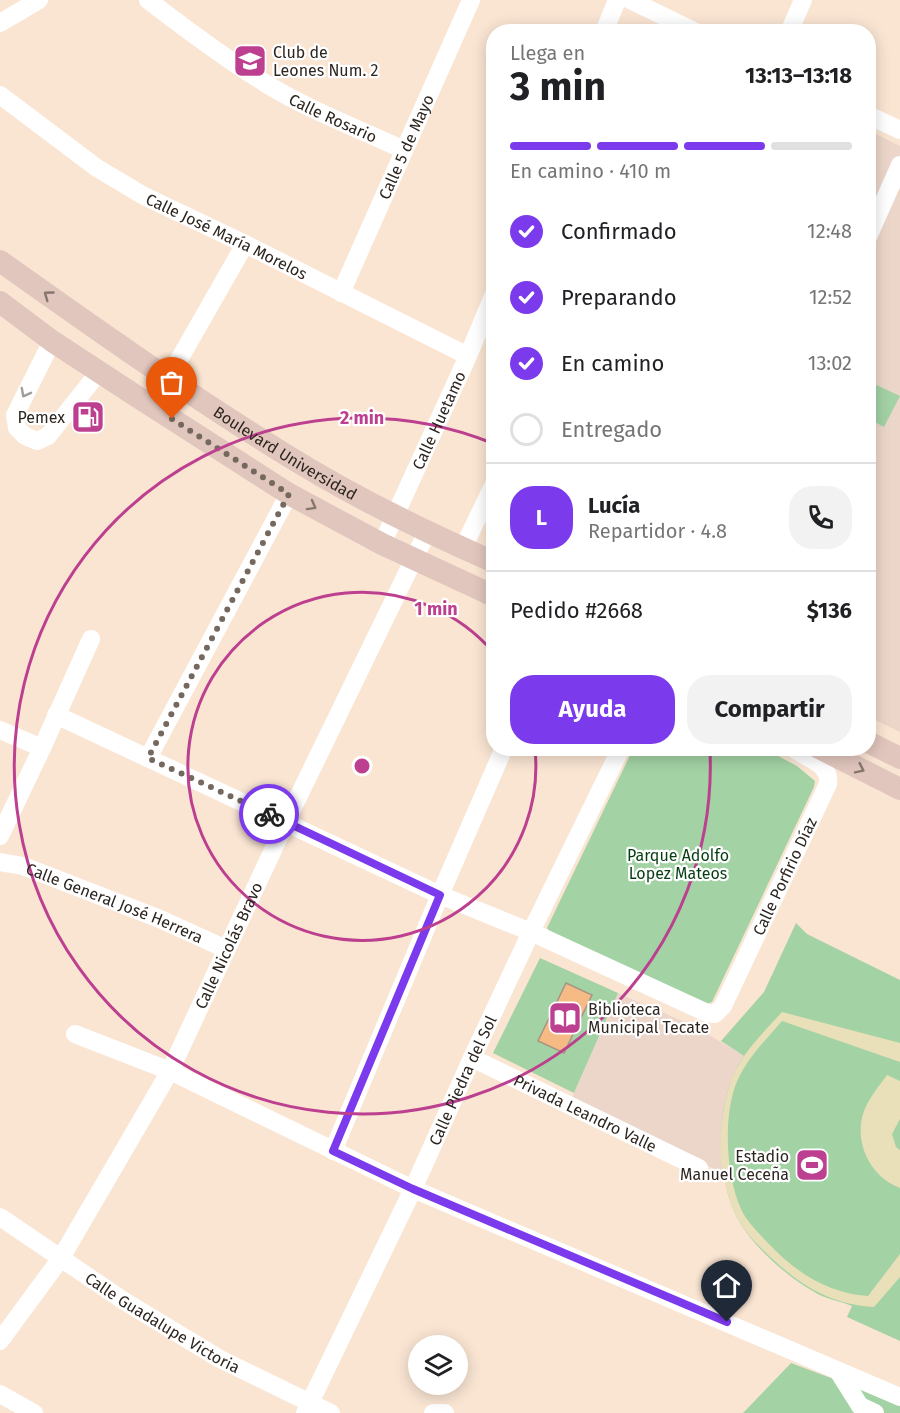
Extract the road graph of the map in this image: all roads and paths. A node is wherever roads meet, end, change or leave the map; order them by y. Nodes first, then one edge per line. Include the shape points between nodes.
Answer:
1 (39, 0) edge
2 (148, 0) edge
3 (471, 0) edge
4 (617, 0) edge
5 (630, 0) edge
6 (803, 0) edge
7 (0, 23) edge
8 (607, 24) edge
9 (680, 24) edge
10 (792, 24) edge
11 (0, 95) edge
12 (876, 119) edge
13 (900, 130) edge
14 (404, 150) junction
15 (900, 165) edge
16 (876, 219) edge
17 (245, 244) junction
18 (0, 261) edge
19 (341, 293) junction
20 (0, 302) edge
21 (486, 313) edge
22 (52, 341) junction
23 (115, 344) junction
24 (468, 356) junction
25 (99, 372) junction
26 (168, 379) junction
27 (289, 494) junction
28 (486, 501) edge
29 (394, 515) junction
30 (427, 532) junction
31 (382, 544) junction
32 (463, 548) junction
33 (486, 554) edge
34 (414, 560) junction
35 (486, 592) edge
36 (91, 639) dead end
37 (57, 715) junction
38 (0, 730) edge
39 (876, 746) edge
40 (42, 748) junction
41 (501, 756) edge
42 (617, 756) edge
43 (806, 756) edge
44 (835, 756) edge
45 (148, 758) junction
46 (900, 758) edge
47 (900, 789) edge
48 (286, 822) junction
49 (0, 836) edge
50 (0, 862) edge
51 (440, 895) junction
52 (531, 932) junction
53 (226, 949) junction
54 (75, 1034) dead end
55 (472, 1058) junction
56 (170, 1071) junction
57 (333, 1151) junction
58 (699, 1168) dead end
59 (413, 1189) junction
60 (0, 1217) edge
61 (61, 1258) junction
62 (0, 1341) edge
63 (838, 1371) junction
64 (0, 1394) edge
65 (900, 1397) edge
66 (308, 1408) edge
67 (34, 1413) edge
68 (331, 1413) edge
69 (433, 1413) edge
70 (445, 1413) edge
71 (875, 1413) edge

1 - 7 street
2 - 14 street, Calle Rosario via 268,85
3 - 14 street, Calle 5 de Mayo
4 - 8 street
5 - 9 street
6 - 10 street
11 - 17 street, Calle José María Morelos via 144,196
12 - 13 street
14 - 19 street, Calle 5 de Mayo
15 - 16 street
17 - 19 street, Calle José María Morelos
17 - 26 street
23 -> 18 main road, Boulevard Universidad
19 - 24 street, Calle José María Morelos
20 - 22 main road, Boulevard Universidad
21 - 24 street, Calle Huetamo
22 - 23 main road via 59,331 75,328
22 - 25 main road, Boulevard Universidad
22 -> 25 street via 15,415 16,428 26,436 37,441 48,436
23 - 26 main road, Boulevard Universidad
24 - 29 street, Calle Huetamo
25 - 27 main road, Boulevard Universidad
26 - 29 main road, Boulevard Universidad via 284,454
27 -> 31 main road, Boulevard Universidad
27 - 45 street
28 - 32 street
29 - 30 main road, Boulevard Universidad
29 - 31 street, Calle Huetamo
30 - 32 main road, Boulevard Universidad
30 - 34 street, Calle Nicolás Bravo
31 - 34 main road, Boulevard Universidad
32 - 33 main road, Boulevard Universidad
34 - 35 main road, Boulevard Universidad
34 - 48 street, Calle Nicolás Bravo
36 - 37 street
37 - 40 street
37 - 45 street
38 - 40 street
39 - 46 main road
40 - 49 street
41 - 51 street
42 - 52 street, Calle Piedra del Sol
43 - 52 street, Calle Porfirio Díaz via 827,771 828,784 723,1006 715,1014
44 -> 47 main road
45 - 48 street
48 - 51 street
48 - 53 street, Calle Nicolás Bravo
50 - 53 street, Calle General José Herrera via 44,874
51 - 52 street
51 - 57 street
52 - 55 street, Calle Piedra del Sol
53 - 56 street, Calle Nicolás Bravo
54 - 56 street
55 - 58 street, Privada Leandro Valle
55 - 59 street, Calle Piedra del Sol
56 - 57 street
56 - 61 street, Calle Nicolás Bravo
57 - 59 street
59 - 63 street
59 - 66 street, Calle Piedra del Sol
60 - 61 street, Calle Guadalupe Victoria
61 - 62 street, Calle Nicolás Bravo
61 - 66 street, Calle Guadalupe Victoria via 124,1301
63 - 65 street
63 - 71 street via 861,1406
64 - 67 street
66 - 68 street, Calle Guadalupe Victoria
69 - 70 street

